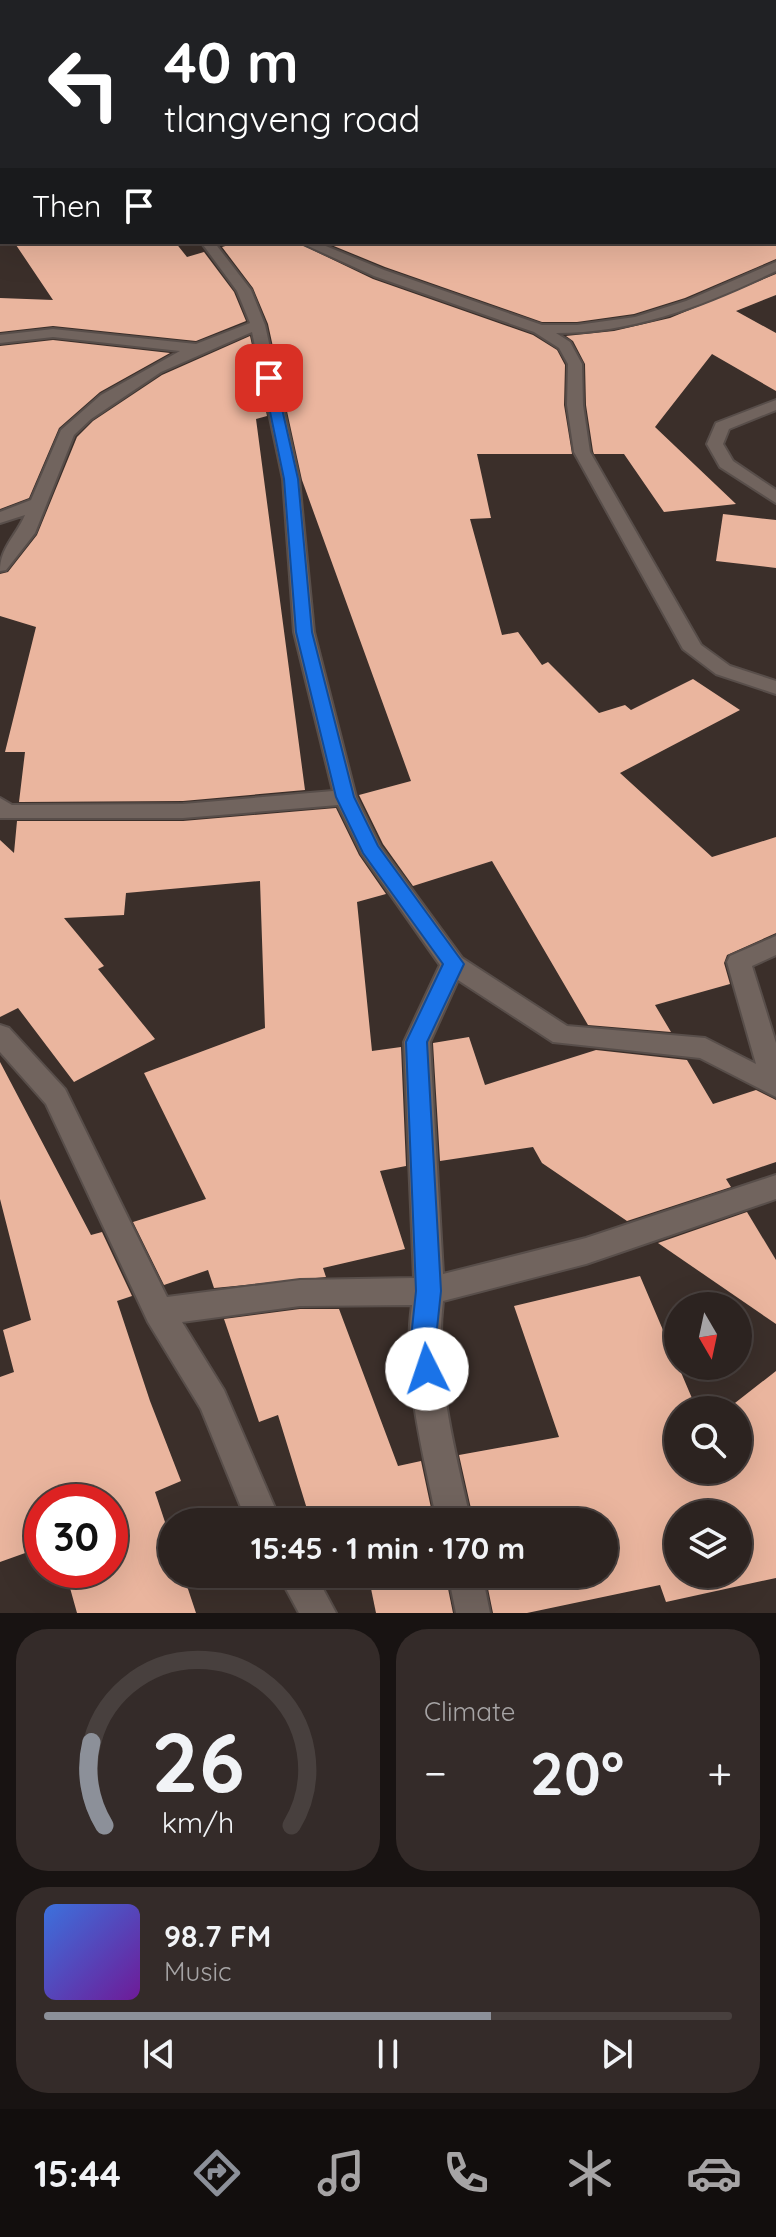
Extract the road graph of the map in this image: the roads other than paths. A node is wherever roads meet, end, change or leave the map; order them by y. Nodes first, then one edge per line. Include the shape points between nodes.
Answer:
1 (209, 244) edge
2 (310, 244) edge
3 (776, 266) edge
4 (258, 325) junction
5 (539, 329) junction
6 (0, 339) edge
7 (194, 348) junction
8 (776, 405) edge
9 (776, 498) edge
10 (37, 504) junction
11 (0, 518) edge
12 (0, 566) edge
13 (776, 688) edge
14 (345, 797) junction
15 (0, 805) edge
16 (776, 945) edge
17 (453, 964) junction
18 (0, 1035) edge
19 (776, 1087) edge
20 (776, 1187) edge
21 (429, 1291) junction
22 (159, 1312) junction
23 (258, 1508) edge
24 (451, 1508) edge
25 (304, 1588) edge
26 (468, 1588) edge
27 (319, 1613) edge
28 (473, 1613) edge

1 - 4 street via 244,290
2 - 5 street
3 - 5 street via 675,311 624,325 586,331
4 - 7 street
4 - 14 street via 291,479 304,632
5 - 13 street via 565,345 575,364 582,452 693,649 723,670
6 - 7 street via 53,333
7 - 10 street via 77,422 67,433
8 - 9 street via 722,426 715,444 726,464
10 - 11 street
10 - 12 street via 26,533
14 - 15 street via 183,811 6,812
14 - 17 street via 370,849
16 - 19 street via 739,962
17 - 19 street via 562,1035 705,1048
17 - 21 street via 417,1042
18 - 22 street via 56,1097
20 - 21 street via 586,1251
21 - 22 street via 300,1293
21 - 24 street via 423,1338
22 - 23 street via 213,1400
25 - 27 street
26 - 28 street

